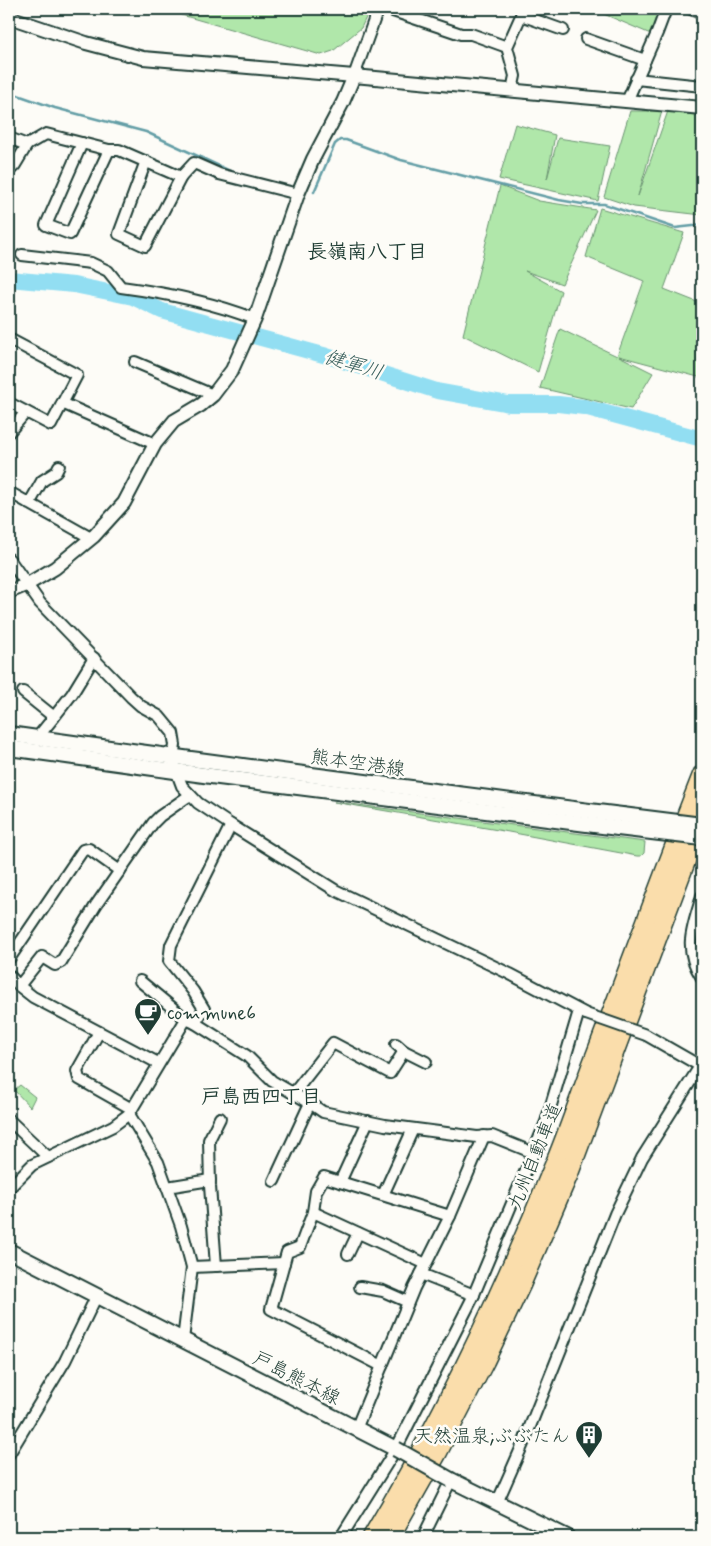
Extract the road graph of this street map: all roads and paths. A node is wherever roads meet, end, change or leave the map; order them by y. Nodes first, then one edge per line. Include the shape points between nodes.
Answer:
1 (378, 9) edge
2 (666, 9) edge
3 (691, 9) edge
4 (393, 11) dead end
5 (523, 12) edge
6 (702, 14) edge
7 (9, 17) edge
8 (563, 30) dead end
9 (586, 39) dead end
10 (507, 48) junction
11 (645, 60) junction
12 (354, 76) junction
13 (636, 79) junction
14 (702, 86) edge
15 (512, 90) junction
16 (627, 101) junction
17 (702, 108) edge
18 (9, 138) edge
19 (82, 143) junction
20 (28, 145) junction
21 (109, 150) junction
22 (146, 161) junction
23 (9, 171) edge
24 (182, 176) junction
25 (298, 194) junction
26 (22, 255) dead end
27 (255, 319) junction
28 (9, 339) edge
29 (134, 362) dead end
30 (213, 395) junction
31 (9, 403) edge
32 (62, 403) junction
33 (26, 412) junction
34 (9, 432) edge
35 (154, 444) junction
36 (59, 466) dead end
37 (9, 492) edge
38 (29, 504) junction
39 (91, 538) junction
40 (9, 560) edge
41 (28, 584) junction
42 (9, 592) edge
43 (94, 658) junction
44 (23, 692) dead end
45 (54, 717) junction
46 (9, 734) edge
47 (37, 738) junction
48 (9, 748) edge
49 (174, 764) junction
50 (702, 775) edge
51 (190, 795) junction
52 (702, 819) edge
53 (620, 822) junction
54 (231, 825) junction
55 (702, 826) edge
56 (702, 838) edge
57 (120, 872) junction
58 (702, 896) edge
59 (9, 959) edge
60 (9, 975) edge
61 (702, 978) edge
62 (140, 981) dead end
63 (19, 986) junction
64 (582, 1012) junction
65 (190, 1021) junction
66 (99, 1032) junction
67 (426, 1062) dead end
68 (158, 1064) junction
69 (702, 1065) edge
70 (293, 1094) junction
71 (310, 1103) junction
72 (131, 1112) junction
73 (220, 1118) dead end
74 (9, 1120) edge
75 (368, 1121) junction
76 (413, 1129) junction
77 (484, 1136) junction
78 (534, 1153) junction
79 (48, 1157) junction
80 (210, 1180) junction
81 (274, 1181) dead end
82 (340, 1182) junction
83 (167, 1187) junction
84 (9, 1188) edge
85 (383, 1195) junction
86 (313, 1212) junction
87 (450, 1216) junction
88 (358, 1233) junction
89 (9, 1251) edge
90 (348, 1254) dead end
91 (284, 1264) junction
92 (216, 1266) junction
93 (192, 1267) junction
94 (423, 1269) junction
95 (360, 1287) dead end
96 (474, 1294) junction
97 (97, 1295) junction
98 (408, 1302) junction
99 (183, 1340) junction
100 (382, 1366) junction
101 (356, 1429) junction
102 (396, 1449) junction
103 (9, 1454) edge
104 (451, 1480) junction
105 (497, 1503) junction
106 (341, 1537) edge
107 (372, 1537) edge
108 (390, 1537) edge
109 (422, 1537) edge
110 (567, 1537) edge

1 - 12 street
2 - 11 street
3 - 6 street
4 - 10 street
5 - 8 street
5 - 10 street
7 - 12 street via 143,58
9 - 11 street
10 - 15 street via 515,76
11 - 13 street
12 - 15 street
12 - 25 street
13 - 14 street
13 - 16 street
15 - 16 street
16 - 17 street
18 - 20 street
19 - 20 street via 46,134
19 - 21 street
19 - 21 street via 46,225 70,234
20 - 23 street
21 - 22 street via 119,150
22 - 24 street
22 - 24 street via 119,234 146,246
24 - 25 street via 194,163 219,174
25 - 27 street
26 - 27 street via 91,263 108,271 121,287 228,308
27 - 30 street via 232,370
28 - 32 street via 77,375
29 - 30 street
30 - 35 street via 174,421
31 - 33 street
32 - 33 street via 51,425
32 - 35 street
33 - 34 street
35 - 39 street via 124,502
36 - 38 street via 56,472 42,481
37 - 38 street
38 - 39 street
39 - 41 street via 55,568
40 - 41 street
41 - 42 street
41 - 43 street via 40,604
43 - 45 street
43 - 49 street via 141,706 159,716 173,733
44 - 45 street
45 - 47 street
46 - 47 main road, 熊本空港線
47 - 49 main road, 熊本空港線
48 - 49 main road, 熊本空港線 via 140,767
49 - 51 street via 182,786
49 - 53 main road, 熊本空港線 via 211,776
50 - 107 highway, 九州自動車道 via 553,1169 471,1354 425,1445
51 - 54 street
51 - 57 street via 156,819
52 - 108 highway, 九州自動車道 via 568,1176 485,1361
53 - 55 main road, 熊本空港線, bridge
53 - 56 main road, 熊本空港線, bridge
54 - 64 street via 335,890
54 - 65 street via 171,945 169,961 204,1009
57 - 59 street via 89,849 83,850
57 - 63 street via 61,962 55,965 42,957
58 - 61 street via 690,940 695,966
60 - 63 street
62 - 65 street
63 - 66 street via 33,997
64 - 69 street, bridge via 646,1035
64 - 78 street
65 - 68 street
65 - 70 street via 247,1056 272,1082
66 - 68 street
66 - 72 street via 77,1075
67 - 70 street via 400,1047 390,1073 333,1044
68 - 72 street
69 - 105 street via 642,1158 614,1214
70 - 71 street
71 - 75 street via 324,1112
71 - 81 street
72 - 79 street via 113,1126
72 - 83 street via 158,1162
73 - 80 street via 209,1140
74 - 79 street
75 - 76 street
75 - 82 street
76 - 77 street
76 - 85 street
77 - 78 street via 492,1136
77 - 87 street
78 - 96 street
79 - 84 street via 32,1165
80 - 83 street
80 - 92 street
82 - 85 street
82 - 86 street via 324,1177 316,1191
83 - 93 street
85 - 87 street
86 - 88 street
86 - 91 street via 300,1246 287,1252
87 - 94 street
88 - 90 street
88 - 94 street
89 - 97 main road, 戸島熊本線
91 - 92 street
91 - 100 street via 271,1309
92 - 93 street
93 - 99 street
94 - 96 street
94 - 98 street
95 - 98 street via 383,1291
96 - 102 street
97 - 99 main road, 戸島熊本線
97 - 103 street via 65,1361
98 - 100 street
99 - 101 main road, 戸島熊本線
100 - 101 street
101 - 102 main road, 戸島熊本線
102 - 104 main road, 戸島熊本線, bridge
102 - 106 street
104 - 105 main road, 戸島熊本線
104 - 109 street
105 - 110 main road, 戸島熊本線

